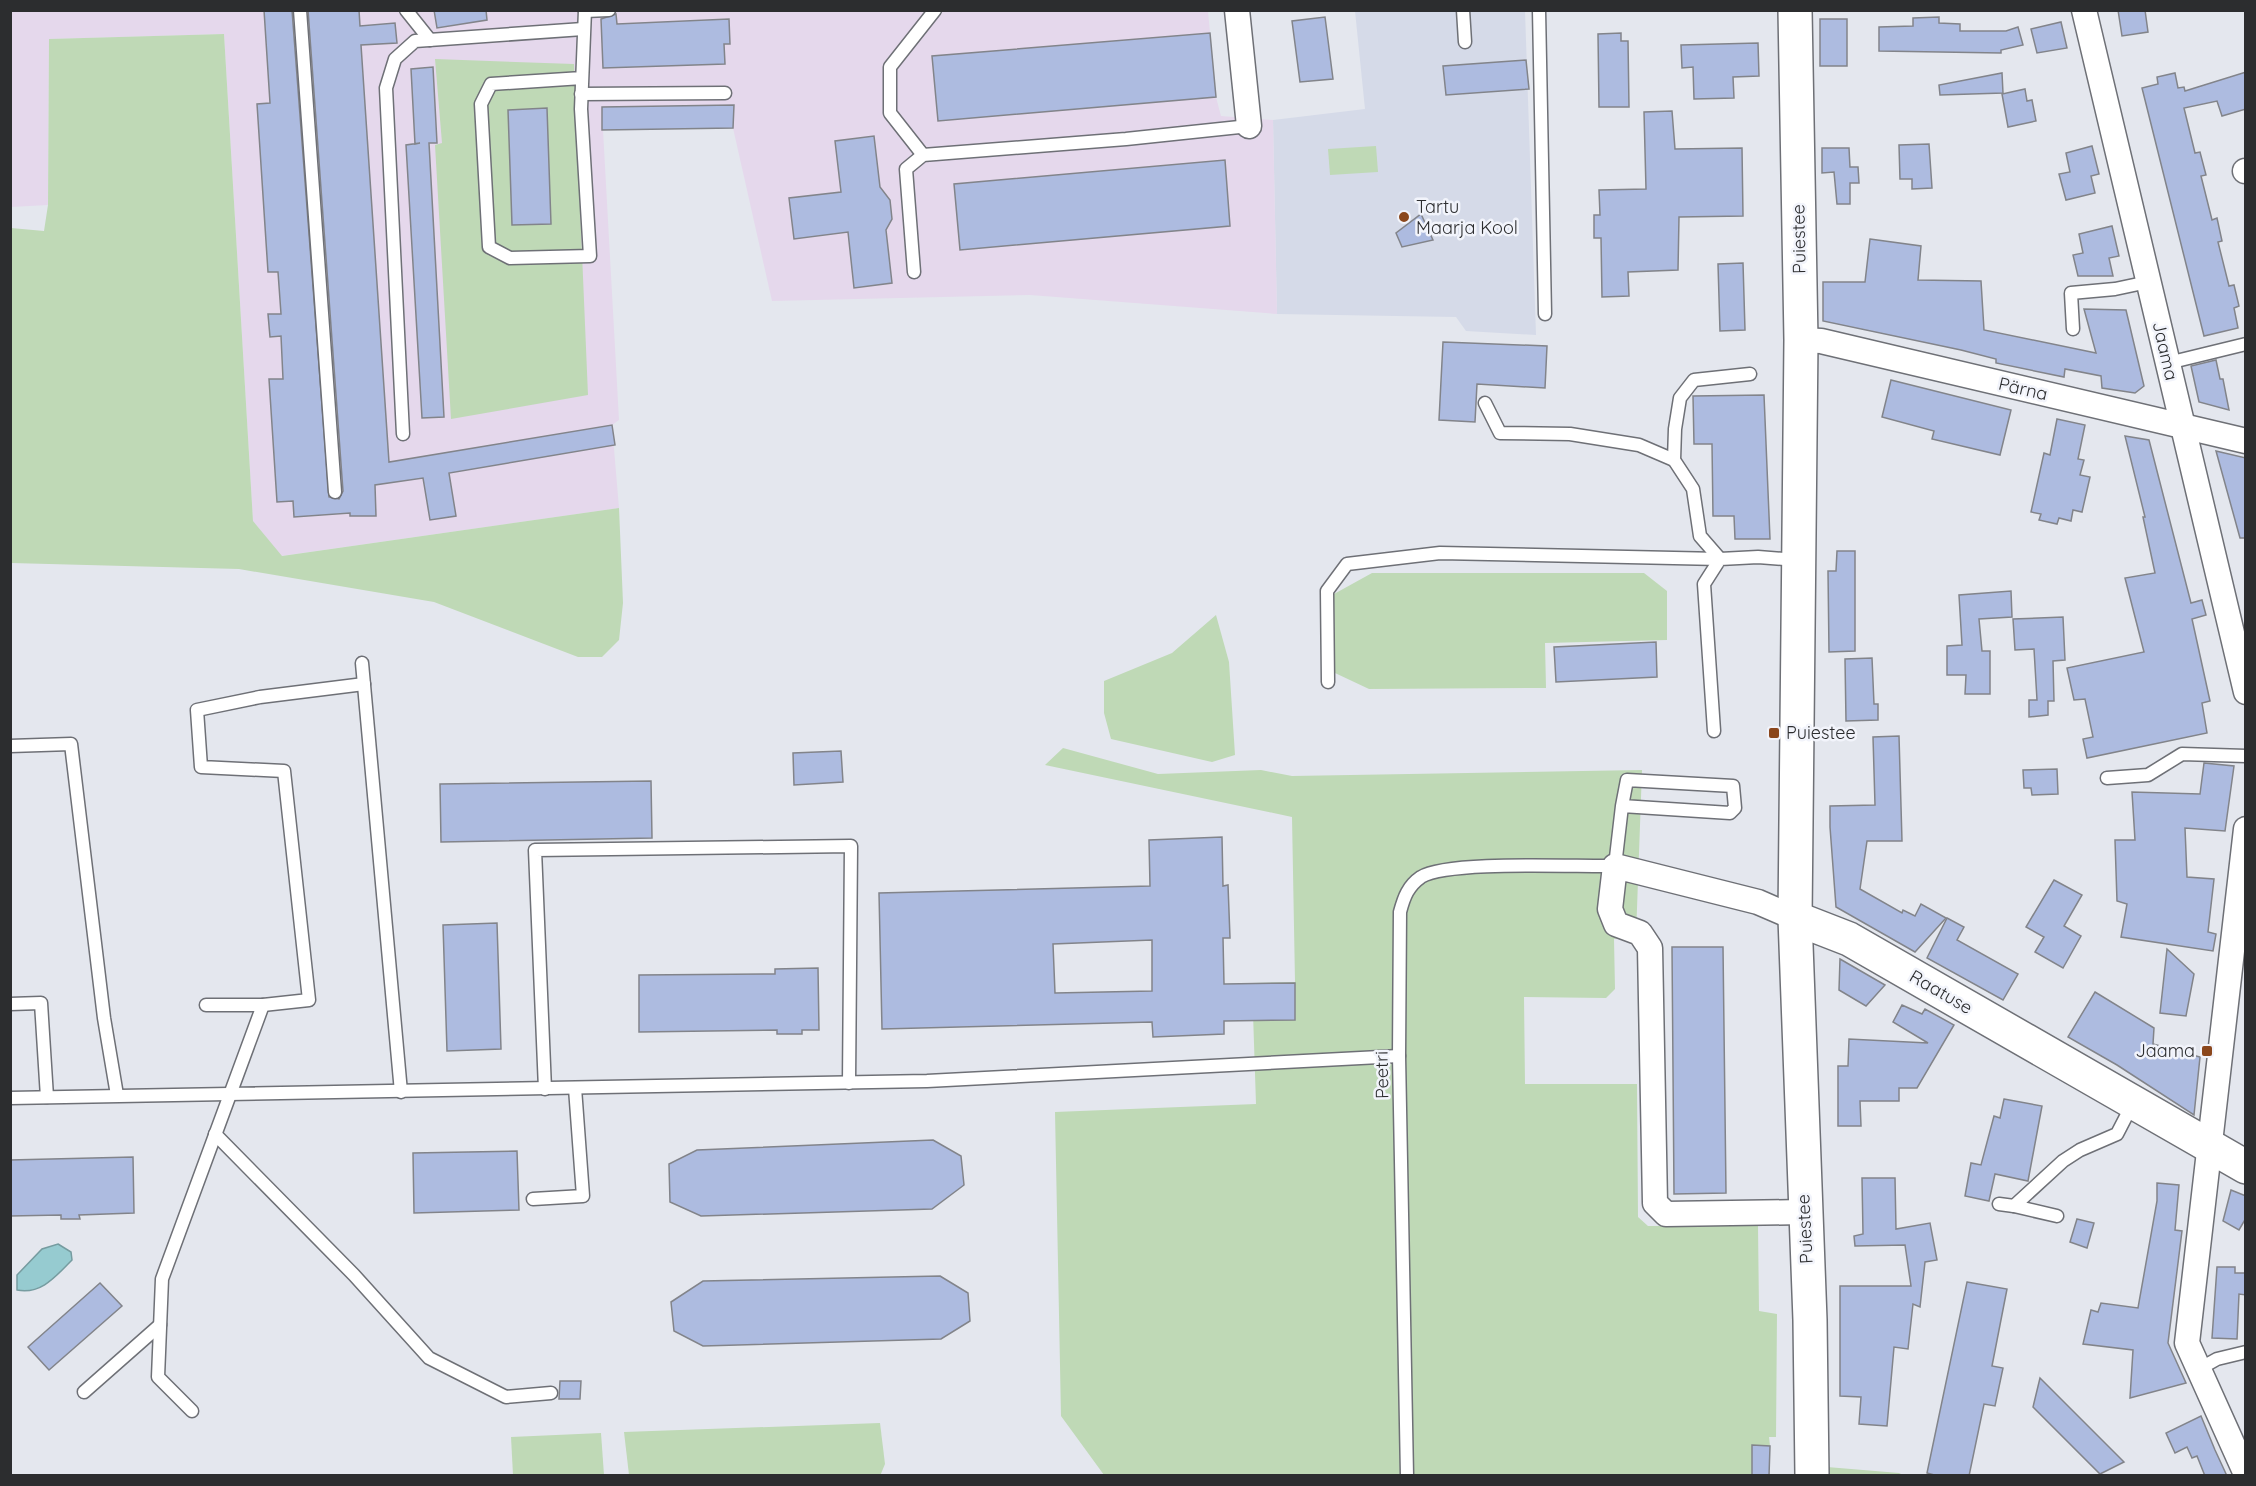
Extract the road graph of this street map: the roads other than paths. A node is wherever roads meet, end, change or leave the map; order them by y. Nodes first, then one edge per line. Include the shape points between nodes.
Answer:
1 (300, 10) edge
2 (406, 10) edge
3 (609, 10) edge
4 (935, 10) edge
5 (1237, 10) edge
6 (1463, 10) edge
7 (1539, 10) edge
8 (1795, 10) edge
9 (2084, 10) edge
10 (585, 11) edge
11 (583, 29) junction
12 (430, 40) junction
13 (1465, 42) dead end
14 (582, 78) junction
15 (725, 93) dead end
16 (581, 94) junction
17 (1249, 126) joint
18 (923, 155) junction
19 (914, 272) dead end
20 (2148, 282) junction
21 (1545, 314) dead end
22 (2073, 329) dead end
23 (1801, 340) junction
24 (2246, 344) edge
25 (2168, 363) junction
26 (1750, 374) dead end
27 (1485, 403) dead end
28 (2183, 427) junction
29 (402, 434) dead end
30 (2246, 441) edge
31 (1674, 460) junction
32 (335, 492) dead end
33 (1720, 560) junction
34 (1800, 560) junction
35 (362, 663) dead end
36 (1328, 682) dead end
37 (364, 684) junction
38 (2246, 692) edge
39 (1714, 731) dead end
40 (10, 746) edge
41 (2246, 756) edge
42 (2107, 778) dead end
43 (1622, 806) junction
44 (2246, 829) edge
45 (1616, 866) junction
46 (1795, 918) junction
47 (10, 1004) edge
48 (206, 1005) dead end
49 (263, 1005) junction
50 (1399, 1056) junction
51 (849, 1083) junction
52 (575, 1088) junction
53 (545, 1089) junction
54 (401, 1092) junction
55 (117, 1095) junction
56 (230, 1096) junction
57 (47, 1097) junction
58 (10, 1098) edge
59 (2133, 1104) junction
60 (215, 1134) junction
61 (2209, 1148) junction
62 (2246, 1167) edge
63 (533, 1199) dead end
64 (2000, 1204) dead end
65 (2014, 1206) junction
66 (1804, 1212) junction
67 (2057, 1216) dead end
68 (160, 1325) junction
69 (2246, 1352) edge
70 (2199, 1369) junction
71 (84, 1392) dead end
72 (551, 1393) dead end
73 (192, 1411) dead end
74 (2246, 1474) edge
75 (1407, 1476) edge
76 (1812, 1476) edge

1 - 32 lane
2 - 12 lane
3 - 10 lane
4 - 18 lane via 890,67 890,113
5 - 17 street
6 - 13 lane
7 - 21 lane
8 - 23 main road, Puiestee
9 - 20 street, Jaama
10 - 11 lane
11 - 12 lane
11 - 14 lane
12 - 29 lane via 415,41 395,59 386,88
14 - 16 lane
14 - 16 lane via 491,84 480,104 489,247 510,258 590,256
15 - 16 lane
17 - 18 lane via 1126,140
18 - 19 lane via 906,169
20 - 22 lane via 2072,293
20 - 25 street, Jaama
23 - 28 street, Pärna via 1821,341
23 - 34 main road, Puiestee
24 - 25 lane
25 - 28 street, Jaama
26 - 31 lane via 1694,380 1680,398
27 - 31 lane via 1500,434 1570,434 1639,445
28 - 30 street, Pärna
28 - 38 street, Jaama
31 - 33 lane via 1693,489 1700,536
33 - 34 lane
33 - 36 lane via 1440,553 1347,564 1327,591
33 - 39 lane via 1704,584
34 - 46 main road, Puiestee
35 - 37 lane
37 - 49 lane via 260,697 197,710 201,767 284,771 309,1000
37 - 54 lane
40 - 55 lane via 71,744
41 - 42 lane via 2182,754 2148,774
43 - 43 lane via 1720,813 1730,813 1735,808 1733,786 1627,780
43 - 45 lane
44 - 61 street
45 - 46 street, Raatuse via 1758,902
45 - 50 lane, Peetri via 1451,868 1422,877 1405,892 1400,912
45 - 66 street via 1610,909 1616,924 1640,933 1650,948 1655,1203 1666,1214
46 - 59 main road, Raatuse via 1849,939
46 - 66 main road, Puiestee
47 - 57 lane via 41,1003
48 - 49 lane
49 - 56 lane
50 - 51 lane
50 - 75 lane, Peetri
51 - 52 lane
51 - 53 lane via 851,846 535,850
52 - 53 lane
52 - 63 lane via 583,1196
53 - 54 lane
54 - 56 lane
55 - 56 lane
55 - 57 lane
56 - 60 lane
57 - 58 lane
59 - 61 main road, Raatuse
59 - 65 lane via 2117,1134 2080,1149
60 - 68 lane via 162,1279
60 - 72 lane via 354,1275 429,1358 506,1397
61 - 62 main road, Raatuse
61 - 70 street via 2187,1343
64 - 65 lane
65 - 67 lane
66 - 76 main road, Puiestee
68 - 71 lane
68 - 73 lane via 158,1377
69 - 70 lane via 2223,1357
70 - 74 street

